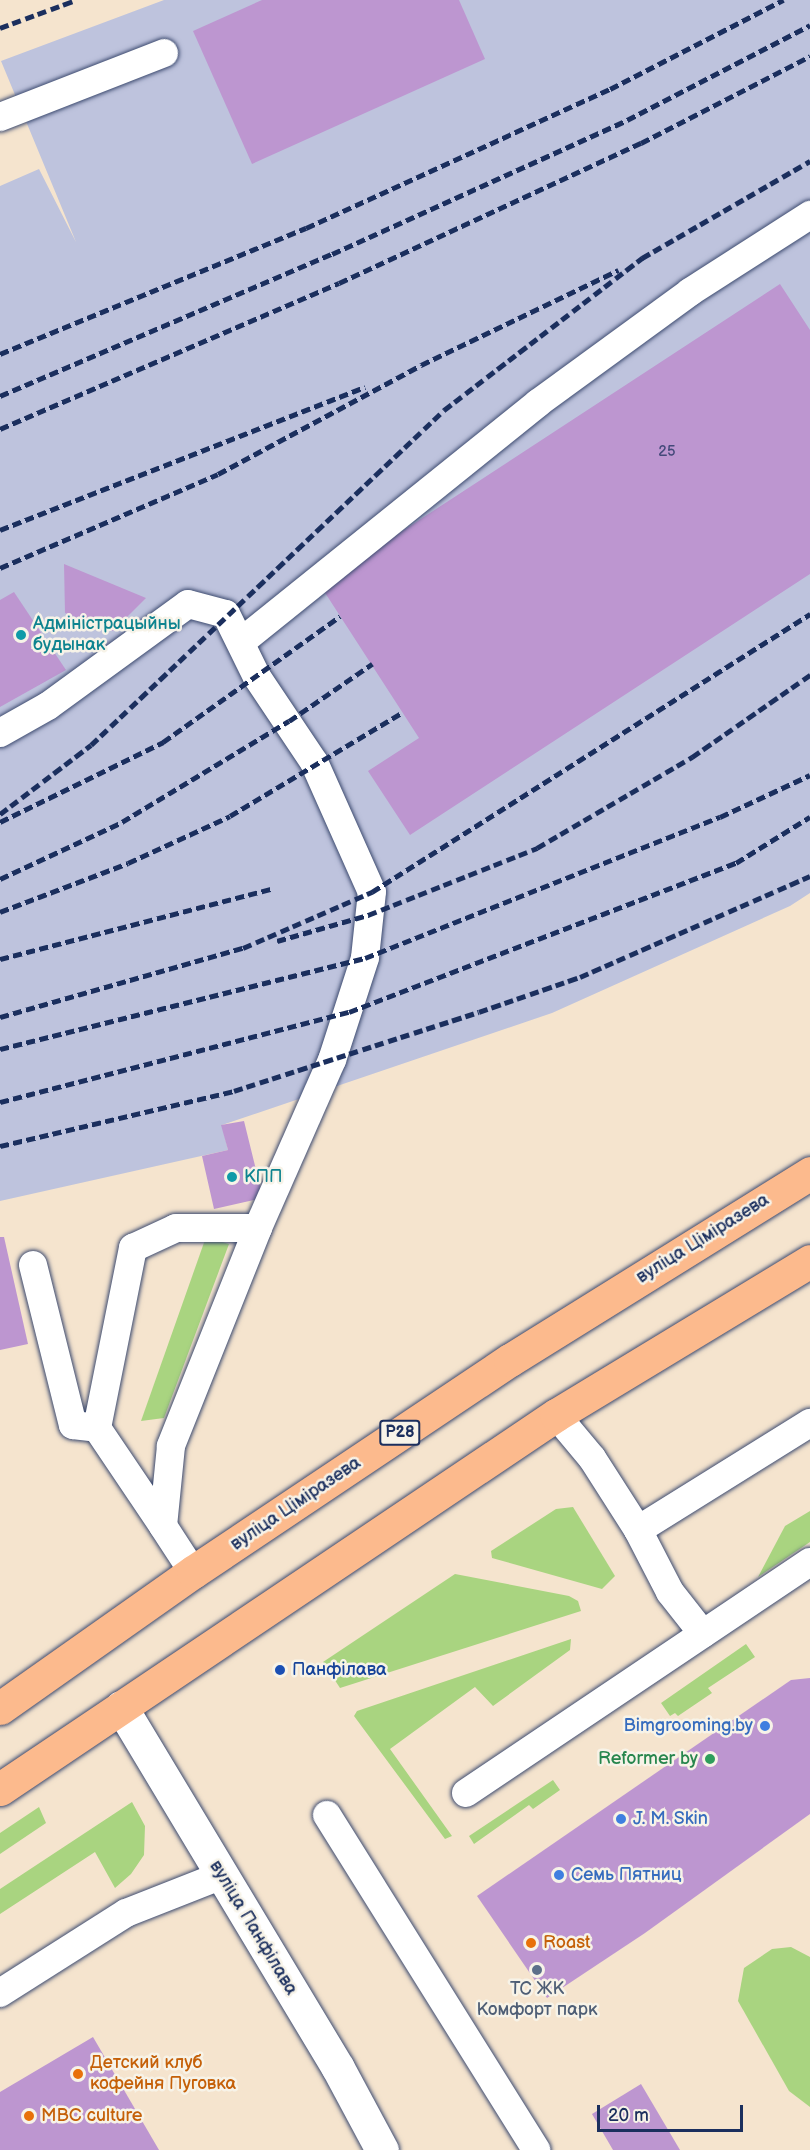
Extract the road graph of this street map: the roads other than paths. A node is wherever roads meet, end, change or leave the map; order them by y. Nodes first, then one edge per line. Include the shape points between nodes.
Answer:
1 (164, 52) dead end
2 (0, 117) edge
3 (810, 215) edge
4 (241, 642) junction
5 (0, 733) edge
6 (810, 1173) edge
7 (258, 1227) junction
8 (810, 1260) edge
9 (33, 1265) dead end
10 (556, 1415) junction
11 (810, 1423) edge
12 (97, 1428) junction
13 (163, 1526) junction
14 (638, 1530) junction
15 (810, 1562) edge
16 (193, 1572) junction
17 (703, 1634) junction
18 (121, 1707) junction
19 (0, 1708) edge
20 (0, 1789) edge
21 (466, 1793) dead end
22 (327, 1815) dead end
23 (220, 1875) junction
24 (0, 1993) edge
25 (382, 2150) edge
26 (536, 2150) edge

1 - 2 lane
3 - 4 lane via 690,292 538,403
4 - 5 lane via 226,614 188,604 48,706
4 - 7 lane via 257,677 314,762 372,892 365,958 349,1012
6 - 16 main road, вуліца Ціміразева / Р28 via 510,1360
7 - 12 lane via 176,1228 133,1248
7 - 13 lane via 171,1446
8 - 10 main road
9 - 12 lane via 73,1425
10 - 14 lane via 592,1458
10 - 18 main road
11 - 14 lane
12 - 13 lane
13 - 16 lane
14 - 17 lane via 670,1592
15 - 17 lane
16 - 19 main road, вуліца Ціміразева / Р28
17 - 21 lane
18 - 20 main road
18 - 23 street, вуліца Панфілава
22 - 26 lane
23 - 24 lane via 126,1913
23 - 25 street, вуліца Панфілава via 339,2068

